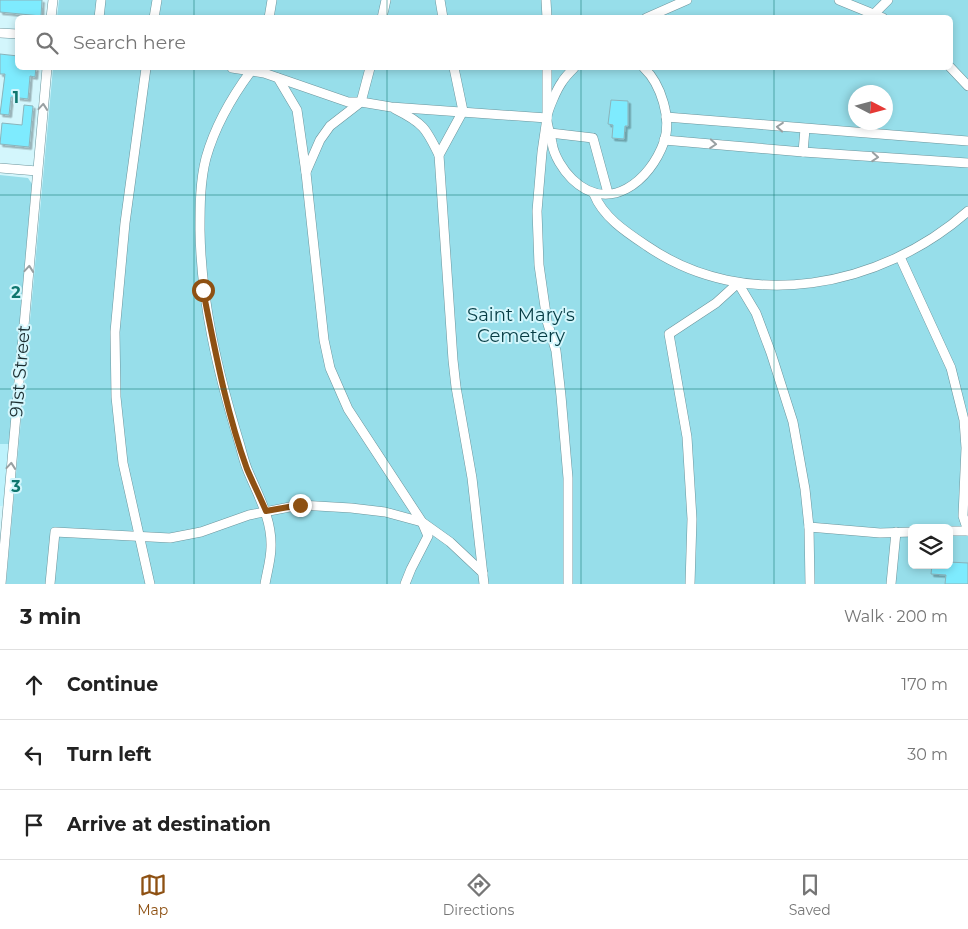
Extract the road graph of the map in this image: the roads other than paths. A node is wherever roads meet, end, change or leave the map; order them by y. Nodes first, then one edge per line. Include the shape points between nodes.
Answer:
1 (53, 0) edge
2 (101, 0) edge
3 (157, 0) edge
4 (272, 0) edge
5 (386, 0) edge
6 (440, 0) edge
7 (546, 0) edge
8 (687, 0) edge
9 (839, 0) edge
10 (888, 0) edge
11 (51, 15) edge
12 (99, 15) edge
13 (154, 15) edge
14 (270, 15) edge
15 (383, 15) edge
16 (442, 15) edge
17 (547, 15) edge
18 (653, 15) edge
19 (879, 15) edge
20 (0, 33) edge
21 (15, 34) edge
22 (47, 70) edge
23 (146, 70) edge
24 (245, 70) edge
25 (264, 70) edge
26 (369, 70) edge
27 (454, 70) edge
28 (547, 70) edge
29 (572, 70) edge
30 (645, 70) edge
31 (953, 70) edge
32 (251, 71) junction
33 (278, 78) junction
34 (968, 86) edge
35 (361, 102) junction
36 (391, 107) junction
37 (463, 111) junction
38 (666, 116) junction
39 (547, 118) junction
40 (805, 129) junction
41 (550, 133) junction
42 (664, 140) junction
43 (968, 142) edge
44 (803, 152) junction
45 (439, 155) junction
46 (968, 163) edge
47 (0, 168) edge
48 (37, 171) junction
49 (306, 173) junction
50 (594, 194) junction
51 (608, 194) junction
52 (968, 211) edge
53 (900, 257) junction
54 (738, 283) junction
55 (4, 498) edge
56 (266, 511) junction
57 (422, 522) junction
58 (810, 527) junction
59 (953, 531) edge
60 (968, 531) edge
61 (896, 532) junction
62 (908, 532) edge
63 (140, 538) junction
64 (483, 573) junction
65 (1, 579) edge
66 (50, 584) edge
67 (150, 584) edge
68 (265, 584) edge
69 (405, 584) edge
70 (484, 584) edge
71 (568, 584) edge
72 (690, 584) edge
73 (810, 584) edge
74 (892, 584) edge

1 - 11 street
2 - 12 street
3 - 13 street
4 - 14 street
5 - 15 street
6 - 16 street
7 - 17 street
8 - 18 street
9 - 19 street
10 - 19 street
20 - 21 street
48 -> 22 street, 91st Street
23 - 63 street via 125,223 115,332 116,397 123,463
24 - 32 street
25 - 32 street
25 - 33 street
26 - 35 street
27 - 37 street
28 - 39 street
29 - 39 street via 562,82
30 - 38 street via 659,90
31 - 34 street
32 - 56 street via 226,109 206,160 200,213 200,257 203,290 233,422 248,470
33 - 35 street via 348,102
33 - 49 street via 297,110
35 - 36 street
35 - 49 street via 330,126 320,140
36 - 37 street
36 - 45 street via 416,120 429,135
37 - 39 street
37 - 45 street
40 -> 38 street
38 - 42 street
39 - 41 street
39 - 71 street via 537,211 540,265 547,321 556,351 568,478
40 - 43 street
40 - 44 street
41 - 50 street via 553,149 566,172 581,188
41 - 51 street via 593,138
42 -> 44 street
42 - 51 street via 654,162 641,179 633,186
44 -> 46 street
45 - 64 street via 452,360 472,478
47 - 48 street
55 -> 48 street, 91st Street
49 - 57 street via 324,340 330,368 348,409
50 - 51 street
50 - 54 street via 599,206 625,231 660,255 698,272
52 - 53 street via 928,242
53 - 54 street via 860,274 816,283
53 - 60 street via 951,368 964,420 963,516
54 - 58 street via 756,312 793,422
54 - 72 street via 716,304 669,334 687,437 692,519
55 - 65 street, 91st Street
56 - 57 street via 300,505 351,508 386,512
56 - 63 street via 178,537
56 - 68 street via 271,546
57 - 64 street via 450,542
57 - 69 street via 428,536
58 - 61 street
58 - 73 street
59 - 60 street
61 - 62 street
61 - 74 street
63 - 66 street via 55,532
63 - 67 street
64 - 70 street

